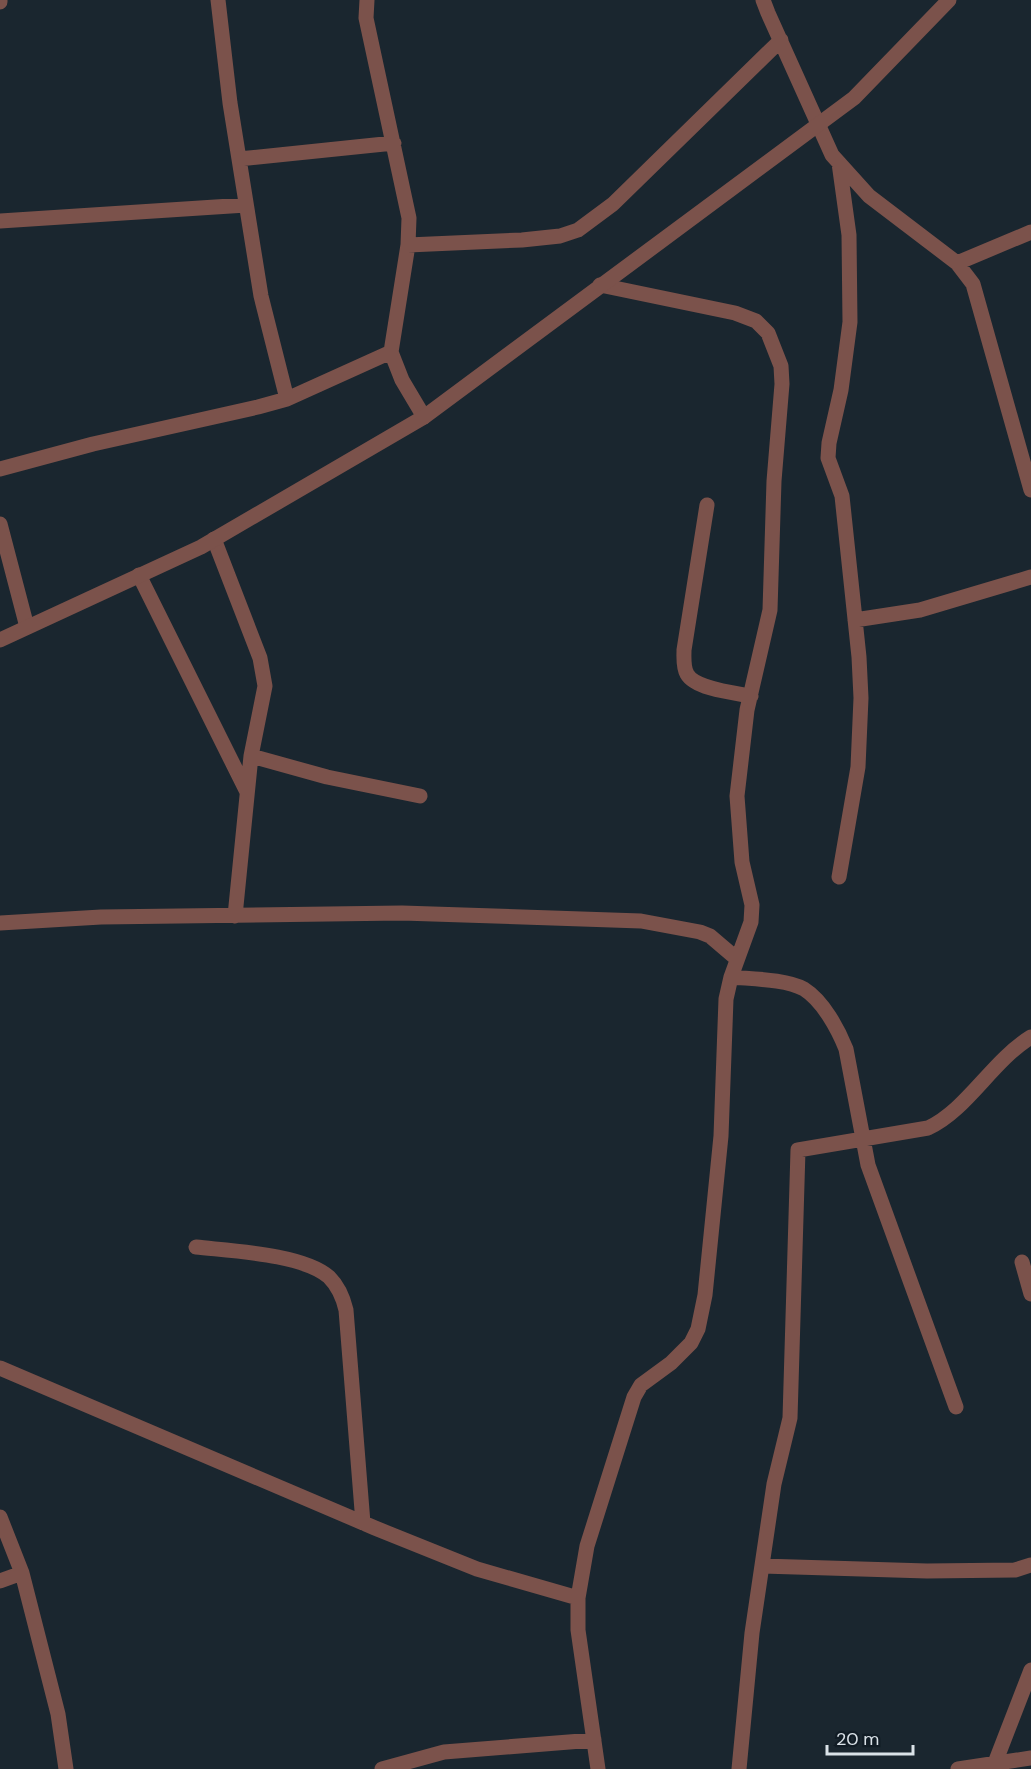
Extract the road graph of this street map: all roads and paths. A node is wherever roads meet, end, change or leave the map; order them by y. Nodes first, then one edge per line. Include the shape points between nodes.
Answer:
1 (218, 0) edge
2 (367, 0) edge
3 (763, 0) edge
4 (949, 0) edge
5 (781, 40) junction
6 (818, 125) junction
7 (394, 143) junction
8 (239, 159) junction
9 (839, 163) junction
10 (246, 205) junction
11 (0, 221) edge
12 (1031, 231) edge
13 (408, 245) junction
14 (957, 263) junction
15 (600, 285) junction
16 (391, 352) junction
17 (287, 399) junction
18 (424, 417) junction
19 (0, 470) edge
20 (1031, 490) edge
21 (707, 505) dead end
22 (0, 524) edge
23 (214, 539) junction
24 (139, 575) junction
25 (1031, 577) edge
26 (855, 620) junction
27 (27, 627) junction
28 (0, 640) edge
29 (750, 696) junction
30 (251, 756) junction
31 (247, 792) junction
32 (420, 796) dead end
33 (839, 877) dead end
34 (235, 916) junction
35 (0, 923) edge
36 (736, 959) junction
37 (730, 976) junction
38 (1031, 1037) edge
39 (862, 1139) junction
40 (196, 1247) dead end
41 (1022, 1262) dead end
42 (1031, 1294) edge
43 (0, 1368) edge
44 (956, 1407) dead end
45 (0, 1517) edge
46 (363, 1523) junction
47 (1031, 1565) edge
48 (762, 1566) junction
49 (22, 1573) junction
50 (0, 1581) edge
51 (578, 1598) junction
52 (1031, 1670) edge
53 (594, 1740) junction
54 (1031, 1758) edge
55 (996, 1763) junction
56 (66, 1769) edge
57 (382, 1769) edge
58 (598, 1769) edge
59 (739, 1769) edge
60 (958, 1769) edge

1 - 8 street
2 - 7 street via 366,18
3 - 5 street
4 - 6 street via 854,98
5 - 6 street
5 - 13 street via 613,204 578,230 522,240
6 - 9 street
6 - 15 street
7 - 8 street
7 - 13 street via 407,203
8 - 10 street
9 - 14 street via 869,196
9 - 26 street via 849,235 850,322 828,458 842,496
10 - 11 street
10 - 17 street via 261,296
12 - 14 street
13 - 16 street
14 - 20 street via 973,284
15 - 18 street
15 - 29 street via 735,312 756,321 768,333 781,366 770,610
16 - 17 street
16 - 18 street
17 - 19 street
18 - 23 street
21 - 29 street via 684,667 688,677 698,684
22 - 27 street
23 - 24 street
23 - 30 street via 264,671 265,686
24 - 27 street
24 - 31 street
25 - 26 street via 920,610
26 - 33 street via 861,698 858,766
27 - 28 street
29 - 36 street via 737,795 742,862 752,905 746,941
30 - 31 street
30 - 32 street
31 - 34 street
34 - 35 street
34 - 36 street via 402,913 641,921 711,936
36 - 37 street
37 - 39 street via 804,989 830,1017 846,1049
37 - 51 street via 722,1136 698,1329 691,1343 641,1385 634,1397 587,1546
38 - 39 street via 999,1063 942,1122
39 - 44 street
39 - 48 street via 798,1150 790,1418 774,1484
40 - 46 street via 274,1256 316,1269 338,1287 346,1310
41 - 42 street
43 - 46 street
45 - 49 street
46 - 51 street via 477,1569
47 - 48 street via 1015,1570
48 - 59 street
49 - 50 street
49 - 56 street via 58,1714
51 - 53 street via 578,1630
52 - 55 street
53 - 57 street via 444,1752
53 - 58 street
54 - 55 street
55 - 60 street

